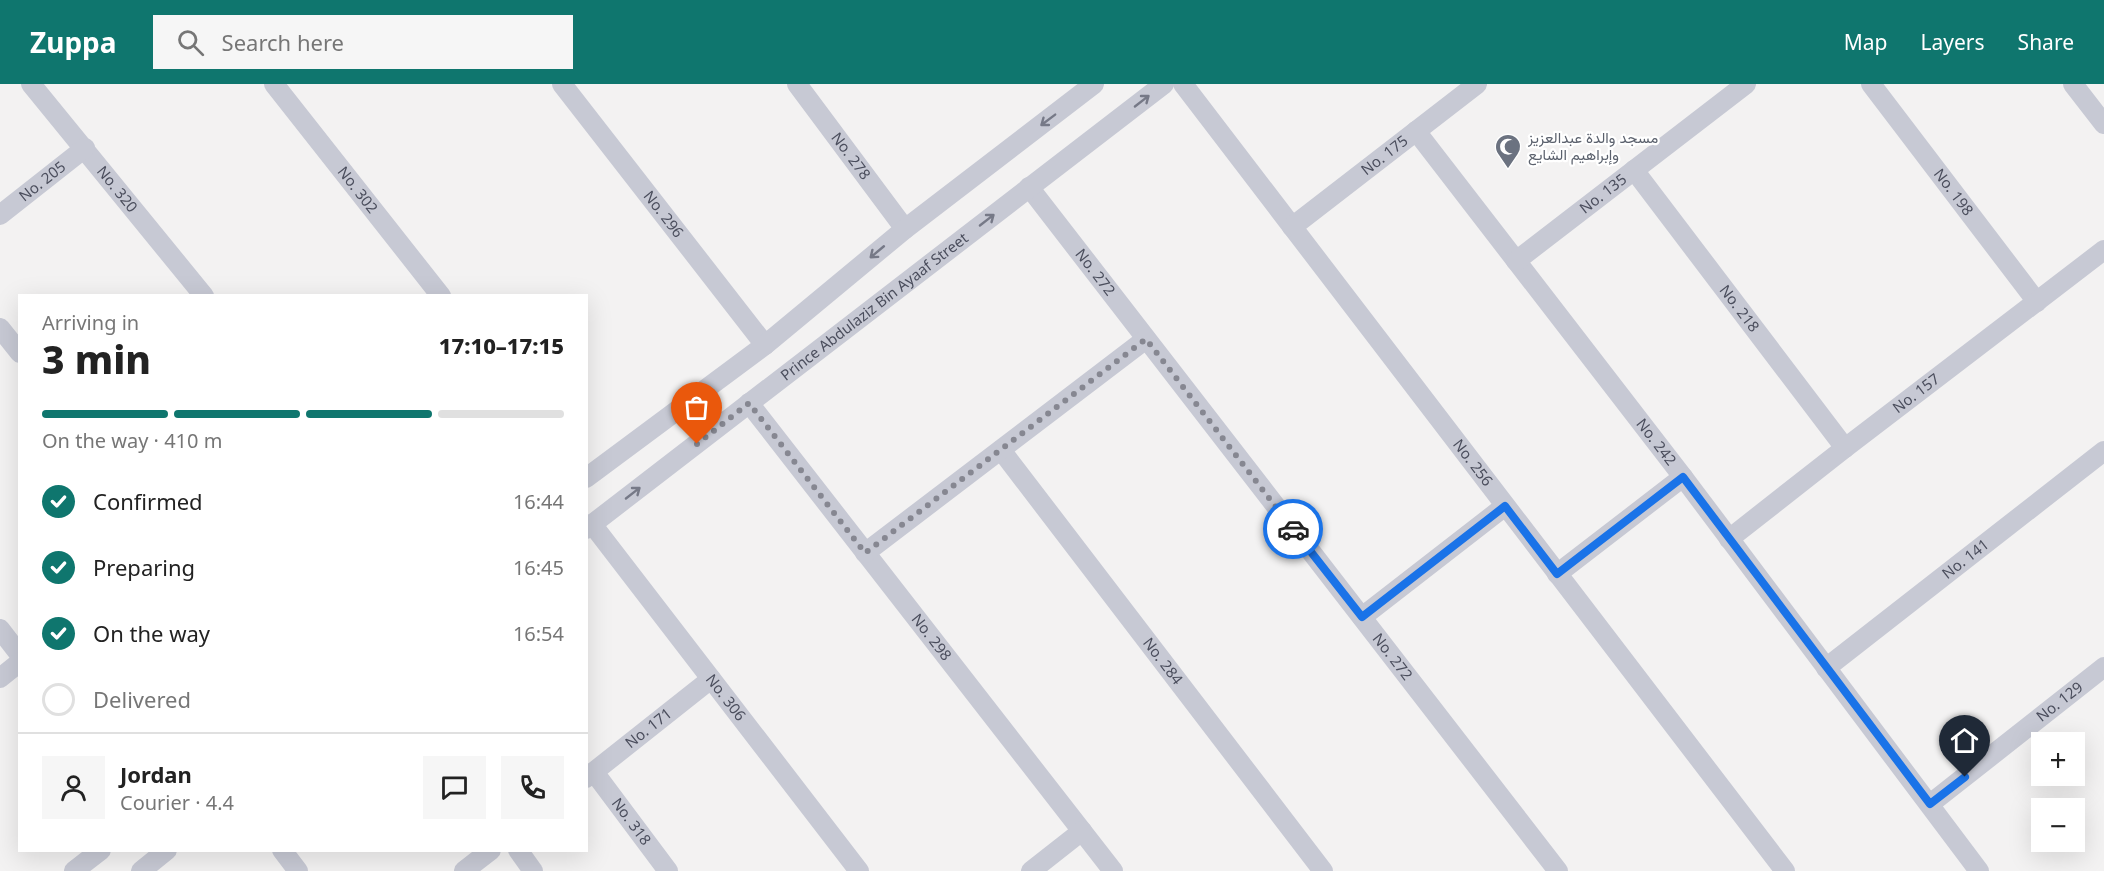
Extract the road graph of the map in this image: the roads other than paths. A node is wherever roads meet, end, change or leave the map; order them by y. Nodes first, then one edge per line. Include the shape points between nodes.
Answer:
1 (31, 84) edge
2 (274, 84) edge
3 (562, 84) edge
4 (797, 84) edge
5 (1094, 84) edge
6 (1164, 84) edge
7 (1183, 84) edge
8 (1477, 84) edge
9 (1746, 84) edge
10 (1871, 84) edge
11 (2073, 84) edge
12 (2104, 124) edge
13 (1416, 130) junction
14 (85, 148) junction
15 (1634, 170) junction
16 (1029, 188) junction
17 (0, 215) edge
18 (1292, 227) junction
19 (905, 229) junction
20 (2104, 250) edge
21 (1516, 261) junction
22 (202, 294) edge
23 (439, 294) edge
24 (2037, 302) junction
25 (0, 328) edge
26 (1146, 339) junction
27 (765, 345) junction
28 (18, 350) edge
29 (749, 403) junction
30 (1845, 448) junction
31 (1001, 450) junction
32 (2104, 451) edge
33 (588, 477) edge
34 (1683, 477) junction
35 (1505, 506) junction
36 (589, 526) edge
37 (1729, 539) junction
38 (865, 553) junction
39 (1557, 574) junction
40 (1362, 617) junction
41 (0, 629) edge
42 (18, 652) edge
43 (18, 664) edge
44 (2104, 667) edge
45 (1826, 668) junction
46 (0, 678) edge
47 (711, 679) junction
48 (590, 775) edge
49 (1930, 804) junction
50 (1082, 831) junction
51 (98, 852) edge
52 (165, 852) edge
53 (284, 852) edge
54 (488, 852) edge
55 (519, 852) edge
56 (74, 871) edge
57 (141, 871) edge
58 (298, 871) edge
59 (464, 871) edge
60 (533, 871) edge
61 (668, 871) edge
62 (860, 871) edge
63 (1031, 871) edge
64 (1113, 871) edge
65 (1323, 871) edge
66 (1558, 871) edge
67 (1785, 871) edge
68 (1979, 871) edge

1 - 14 street, No. 320
2 - 23 street, No. 302
3 - 27 street, No. 296
4 - 19 street, No. 278
5 -> 19 street
16 -> 6 street, Prince Abdulaziz Bin Ayaaf Street
7 - 18 street, No. 256
8 - 13 street, No. 175
9 - 15 street, No. 135
10 - 24 street, No. 198
11 - 12 street
13 - 18 street, No. 175
13 - 21 street, No. 242
14 - 17 street, No. 205
14 - 22 street, No. 320
15 - 21 street, No. 135
15 - 30 street, No. 218
16 - 26 street, No. 272
29 -> 16 street, Prince Abdulaziz Bin Ayaaf Street
18 - 35 street, No. 256
19 -> 27 street
20 - 24 street, No. 157
21 - 34 street, No. 242
24 - 30 street, No. 157
25 - 28 street
26 - 31 street
26 - 40 street, No. 272
27 - 33 street
36 -> 29 street, Prince Abdulaziz Bin Ayaaf Street
29 - 38 street, No. 298
30 - 37 street, No. 157
31 - 38 street
31 - 65 street, No. 284
32 - 45 street, No. 141
34 - 37 street, No. 242
34 - 39 street
35 - 39 street, No. 256
35 - 40 street
36 - 47 street, No. 306
37 - 45 street, No. 242
38 - 50 street, No. 298
39 - 67 street, No. 256
40 - 66 street, No. 272
41 - 42 street
43 - 46 street
44 - 49 street, No. 129
45 - 49 street, No. 242
47 - 48 street, No. 171
47 - 62 street, No. 306
48 - 61 street, No. 318
49 - 68 street, No. 242
50 - 63 street
50 - 64 street, No. 298
51 - 56 street
52 - 57 street
53 - 58 street
54 - 59 street
55 - 60 street

